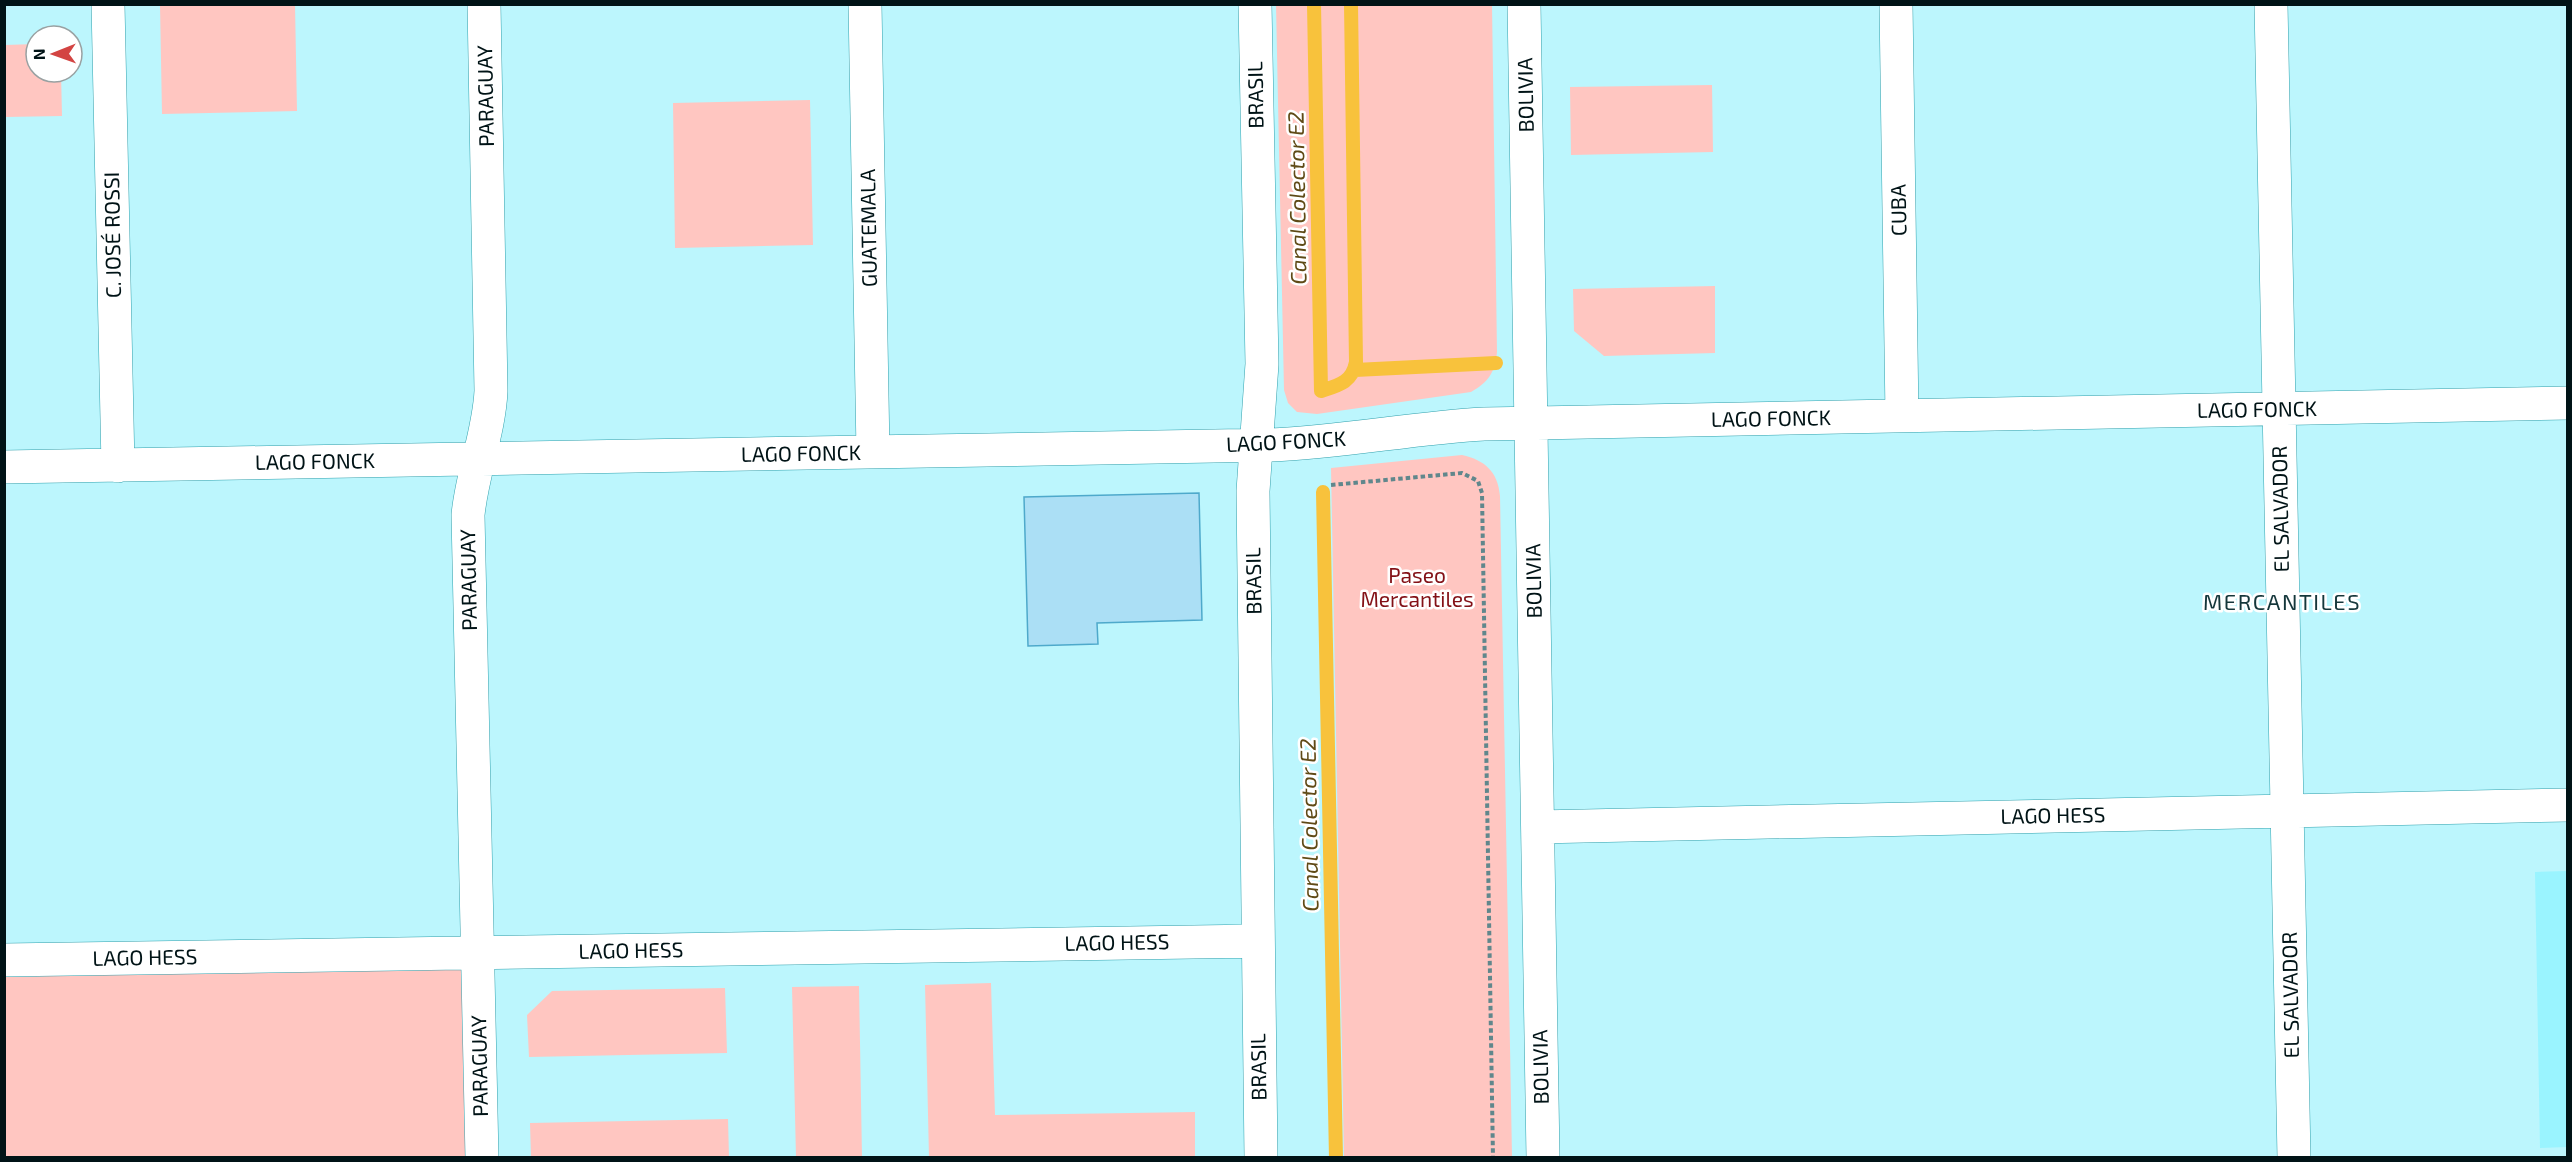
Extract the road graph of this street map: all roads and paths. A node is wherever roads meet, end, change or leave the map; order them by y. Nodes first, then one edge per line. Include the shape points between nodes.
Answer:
1 (108, 4) edge
2 (484, 4) edge
3 (865, 4) edge
4 (1255, 4) edge
5 (1524, 4) edge
6 (1896, 4) edge
7 (2271, 4) edge
8 (2568, 403) edge
9 (2279, 409) junction
10 (1902, 416) junction
11 (1531, 424) junction
12 (1256, 446) junction
13 (873, 452) junction
14 (479, 459) junction
15 (118, 465) junction
16 (4, 468) edge
17 (1331, 485) dead end
18 (2568, 806) edge
19 (2287, 811) junction
20 (1538, 827) junction
21 (1258, 941) junction
22 (478, 953) junction
23 (4, 960) edge
24 (482, 1158) edge
25 (1261, 1158) edge
26 (1493, 1158) edge
27 (1543, 1158) edge
28 (2294, 1158) edge

1 - 15 street, C. JOSÉ ROSSI
2 - 14 street, PARAGUAY via 491,391
3 - 13 street, GUATEMALA
4 - 12 street, BRASIL via 1262,364
5 - 11 street, BOLIVIA
6 - 10 street, CUBA
7 - 9 street, EL SALVADOR
8 - 9 street, LAGO FONCK
9 - 10 street, LAGO FONCK
9 - 19 street, EL SALVADOR
10 - 11 street, LAGO FONCK
11 - 12 street, LAGO FONCK via 1452,426 1319,443
11 - 20 street, BOLIVIA
12 - 13 street, LAGO FONCK
12 - 21 street, BRASIL via 1253,492
13 - 14 street, LAGO FONCK
14 - 15 street, LAGO FONCK
14 - 22 street, PARAGUAY via 468,515
15 - 16 street, LAGO FONCK
17 - 26 path via 1462,473 1474,477 1480,486
18 - 19 street, LAGO HESS
19 - 20 street, LAGO HESS
19 - 28 street, EL SALVADOR
20 - 27 street, BOLIVIA
21 - 22 street, LAGO HESS
21 - 25 street, BRASIL
22 - 23 street, LAGO HESS
22 - 24 street, PARAGUAY

